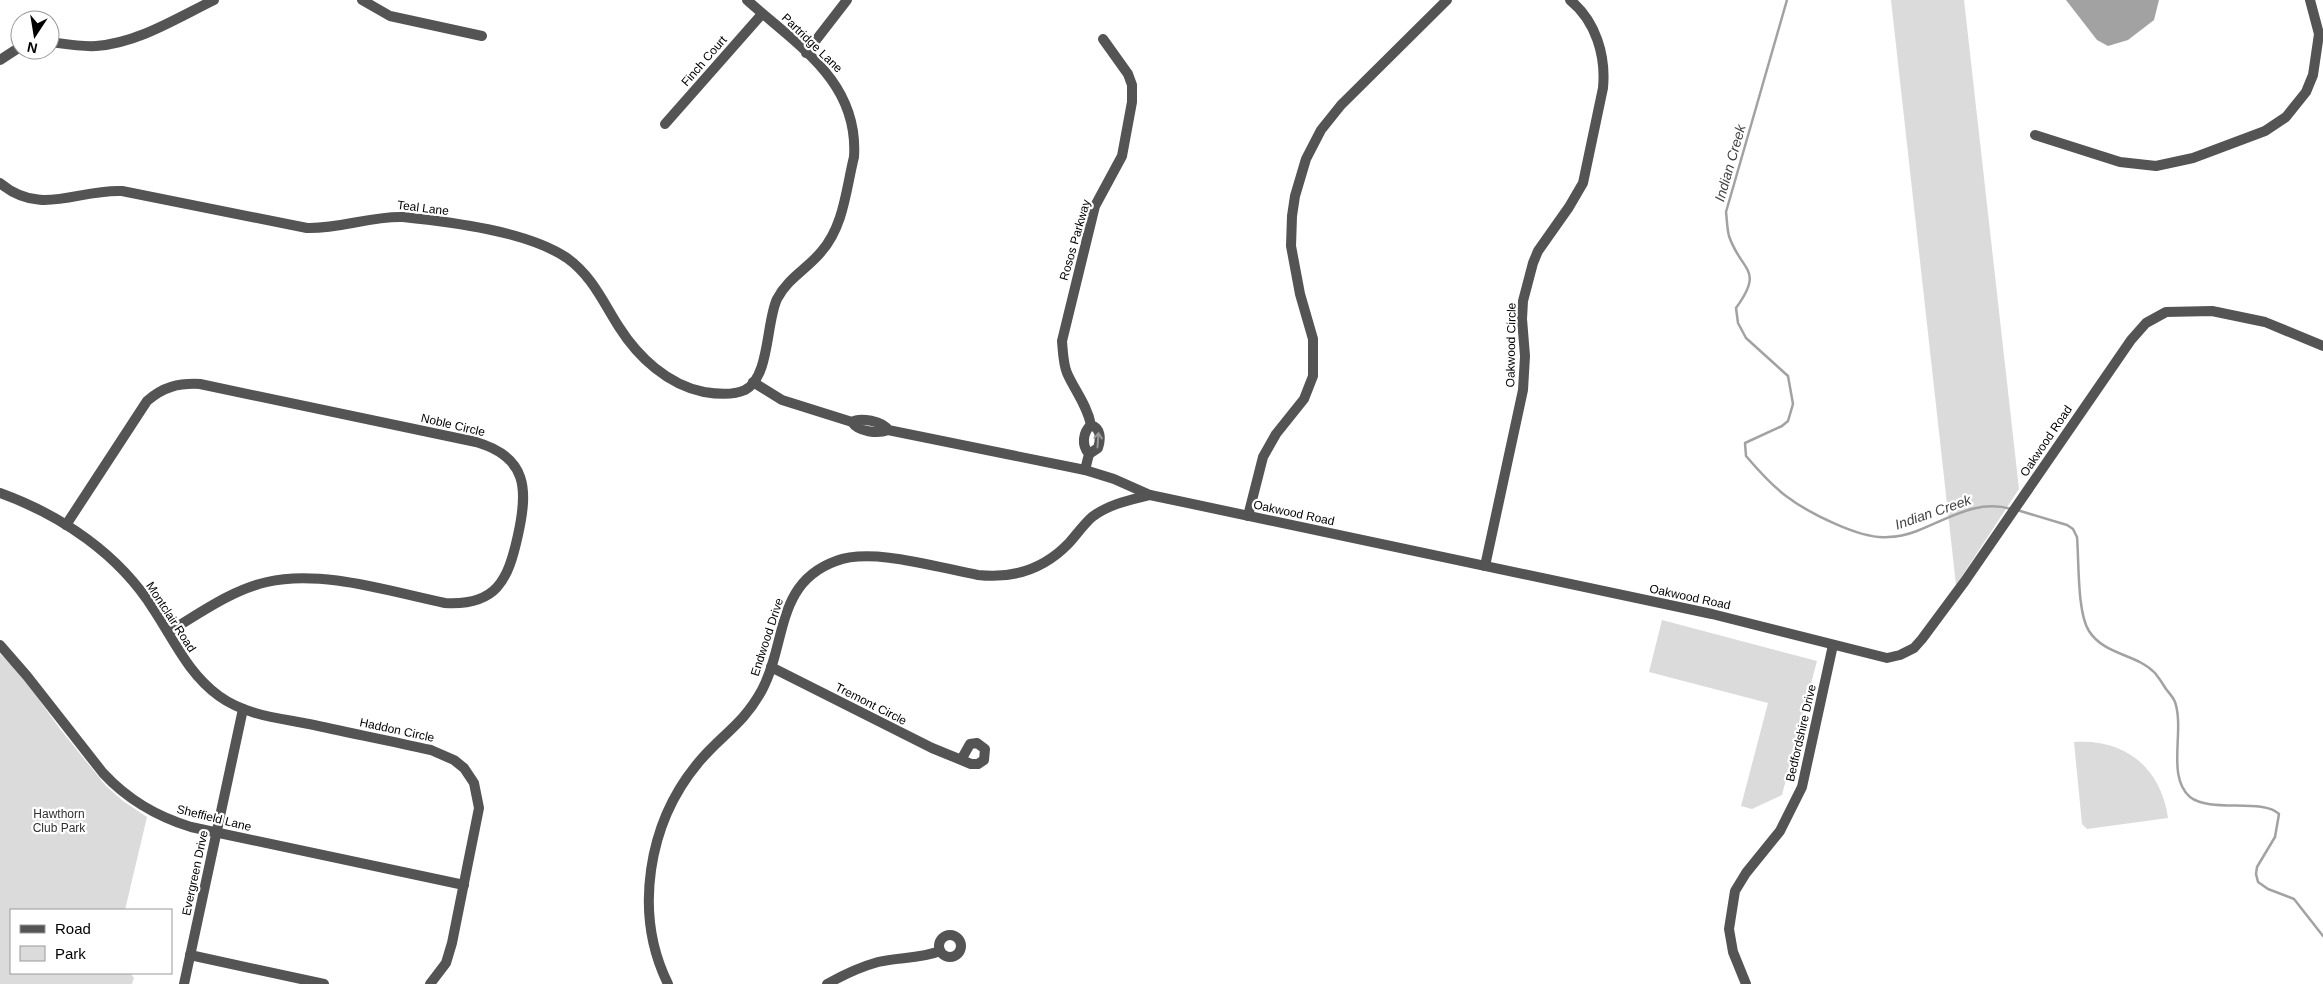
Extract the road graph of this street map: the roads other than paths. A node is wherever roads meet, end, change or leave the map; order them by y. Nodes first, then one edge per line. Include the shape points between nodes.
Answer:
1 (214, 0) edge
2 (362, 0) edge
3 (747, 0) edge
4 (847, 0) edge
5 (1446, 0) edge
6 (1570, 0) edge
7 (2310, 0) edge
8 (762, 14) junction
9 (482, 36) dead end
10 (1103, 39) dead end
11 (60, 43) edge
12 (806, 53) junction
13 (665, 124) dead end
14 (2035, 135) dead end
15 (0, 184) edge
16 (2323, 346) edge
17 (753, 382) junction
18 (1091, 425) junction
19 (1088, 454) junction
20 (1085, 470) junction
21 (0, 493) edge
22 (1150, 495) junction
23 (1248, 516) junction
24 (66, 525) junction
25 (1485, 566) junction
26 (168, 632) junction
27 (1833, 645) junction
28 (0, 646) edge
29 (771, 667) junction
30 (243, 709) junction
31 (960, 760) dead end
32 (216, 832) junction
33 (464, 886) junction
34 (940, 951) dead end
35 (190, 955) junction
36 (184, 984) edge
37 (324, 984) edge
38 (430, 984) edge
39 (668, 984) edge
40 (826, 984) edge
41 (1746, 984) edge

1 - 11 street via 117,43 95,46
2 - 9 street via 390,16
3 - 8 street, Partridge Lane
4 - 12 street
5 - 23 street via 1341,105 1321,130 1306,159 1293,209 1291,246 1313,339 1312,376 1304,400 1276,434 1263,457
6 - 25 street, Oakwood Circle via 1586,16 1599,45 1605,73 1603,88 1583,183 1570,208 1538,251 1530,272 1522,319 1523,390
7 - 14 street via 2319,34 2313,75 2306,92 2286,117 2265,131 2193,158 2156,166 2120,162
8 - 12 street, Partridge Lane
8 - 13 street, Finch Court
10 - 18 street, Rosos Parkway via 1128,74 1132,102 1122,156 1095,206 1062,341 1067,373 1088,412
12 - 17 street, Partridge Lane via 829,74 849,107 855,131 854,157 834,233 821,253 795,275 780,294 772,315 763,361
15 - 17 street, Teal Lane via 17,195 42,201 122,191 307,228 333,228 387,216 514,236 550,249 577,266 594,284 627,340 640,355 678,383 698,391 723,394 745,390
16 - 27 street, Oakwood Road via 2265,322 2212,311 2166,312 2146,323 2130,340 1965,581 1914,648 1887,658
17 - 20 street, Oakwood Road via 782,400 852,422 856,428 874,432 888,430
18 - 19 street, Rosos Parkway via 1084,439
19 -> 18 street, Rosos Parkway via 1095,451 1100,439 1096,427
19 - 20 street, Rosos Parkway
20 - 22 street, Oakwood Road
21 - 24 street, Montclair Road via 38,508
22 - 23 street, Oakwood Road
22 - 29 street, Endwood Drive via 1110,506 1092,518 1051,559 1012,575 978,575 863,555 836,561 814,574 796,592 783,620
23 - 25 street, Oakwood Road
24 - 26 street, Montclair Road via 92,542 121,568
24 - 26 street, Noble Circle via 147,401 164,389 185,383 490,446 507,458 522,481 524,508 513,562 503,582 480,600 444,603 327,579 294,577 239,591
25 - 27 street, Oakwood Road via 1736,620
26 - 30 street, Montclair Road via 187,666 202,682 221,698
27 - 41 street, Bedfordshire Drive via 1802,787 1780,831 1735,892 1730,929 1733,952
28 - 32 street, Sheffield Lane via 117,788 147,810 168,820
29 - 31 street, Tremont Circle via 900,734
29 - 39 street, Endwood Drive via 751,711 698,762 682,786 669,806 657,839 651,868 649,919
30 - 32 street, Evergreen Drive
30 - 33 street, Haddon Circle via 431,750 464,768 474,783 479,808
32 - 33 street, Sheffield Lane
32 - 35 street, Evergreen Drive
33 - 38 street, Haddon Circle via 446,963
34 - 40 street via 878,962
35 - 36 street, Evergreen Drive
35 - 37 street

